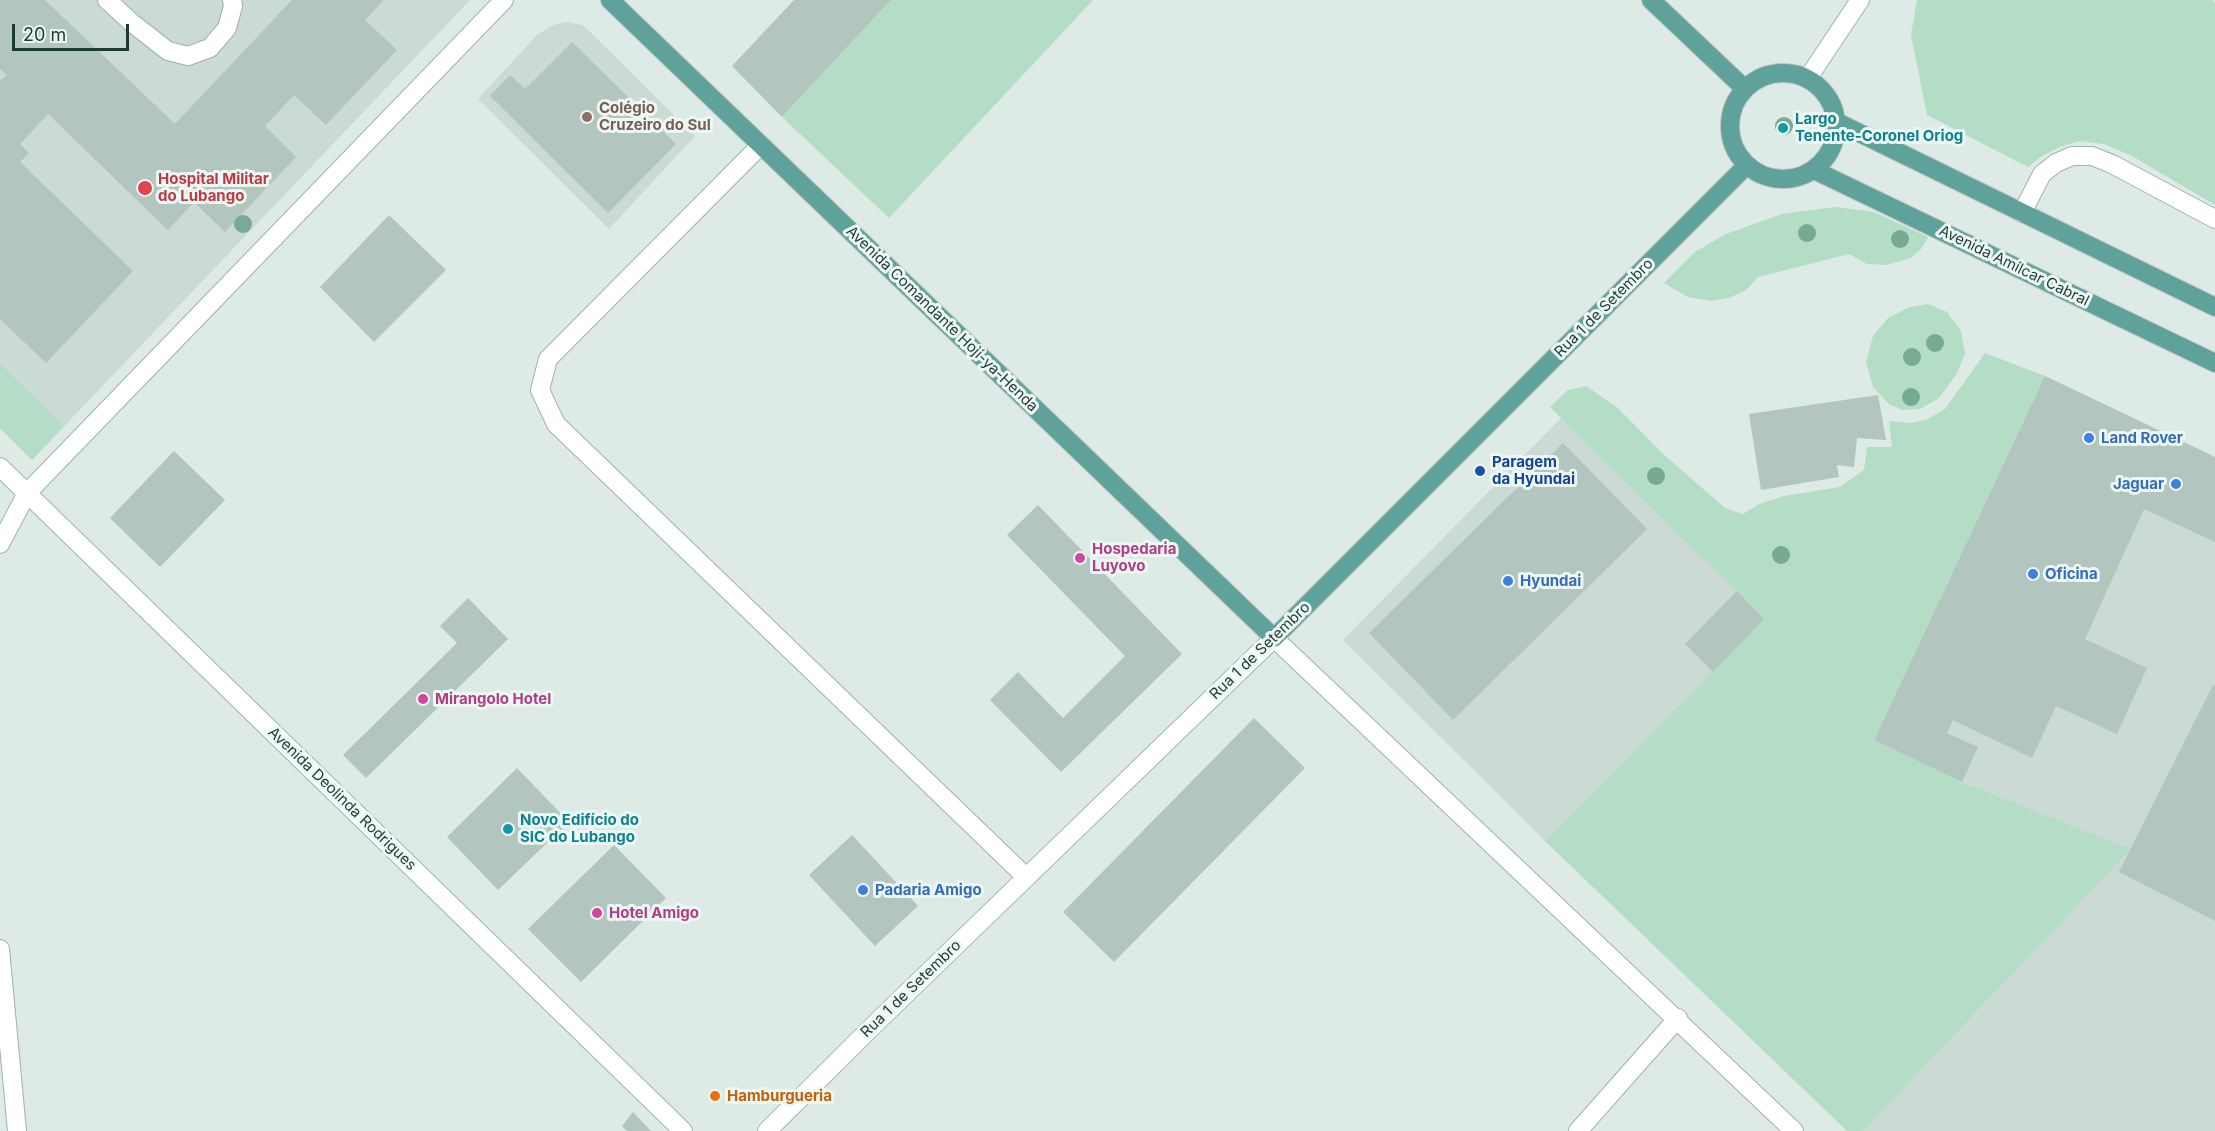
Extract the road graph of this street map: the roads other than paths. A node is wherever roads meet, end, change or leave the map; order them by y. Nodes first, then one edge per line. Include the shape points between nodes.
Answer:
1 (107, 0) edge
2 (232, 0) edge
3 (504, 0) edge
4 (610, 0) edge
5 (1651, 0) edge
6 (1860, 0) edge
7 (1808, 78) junction
8 (1744, 88) junction
9 (1837, 122) junction
10 (760, 145) junction
11 (1747, 165) junction
12 (1814, 170) junction
13 (2022, 213) junction
14 (2215, 219) edge
15 (2215, 307) edge
16 (2215, 363) edge
17 (0, 467) edge
18 (27, 493) junction
19 (0, 544) edge
20 (1274, 638) junction
21 (1026, 877) junction
22 (0, 949) edge
23 (1678, 1018) junction
24 (17, 1131) edge
25 (683, 1131) edge
26 (768, 1131) edge
27 (1578, 1131) edge
28 (1794, 1131) edge

1 - 2 street via 168,51 188,56 210,48 227,28
3 - 18 street
4 - 10 main road, Avenida Comandante Hoji-ya-Henda
5 - 8 main road
6 - 7 street
7 - 8 main road via 1792,72 1774,72
7 - 9 main road via 1822,89
8 - 11 main road via 1730,118 1730,136
9 - 12 main road via 1835,141
9 - 13 main road
10 - 20 main road, Avenida Comandante Hoji-ya-Henda
10 - 21 street via 548,359 540,390 556,424
11 - 12 main road via 1761,175 1779,179 1797,178
11 - 20 main road, Rua 1 de Setembro
12 - 16 main road, Avenida Amílcar Cabral
13 - 14 street via 2042,174 2072,156 2092,156
13 - 15 main road
17 - 18 street, Avenida Deolinda Rodrigues
18 - 19 street
18 - 25 street, Avenida Deolinda Rodrigues
20 - 21 street, Rua 1 de Setembro
20 - 23 street
21 - 26 street, Rua 1 de Setembro
22 - 24 street
23 - 27 street
23 - 28 street

